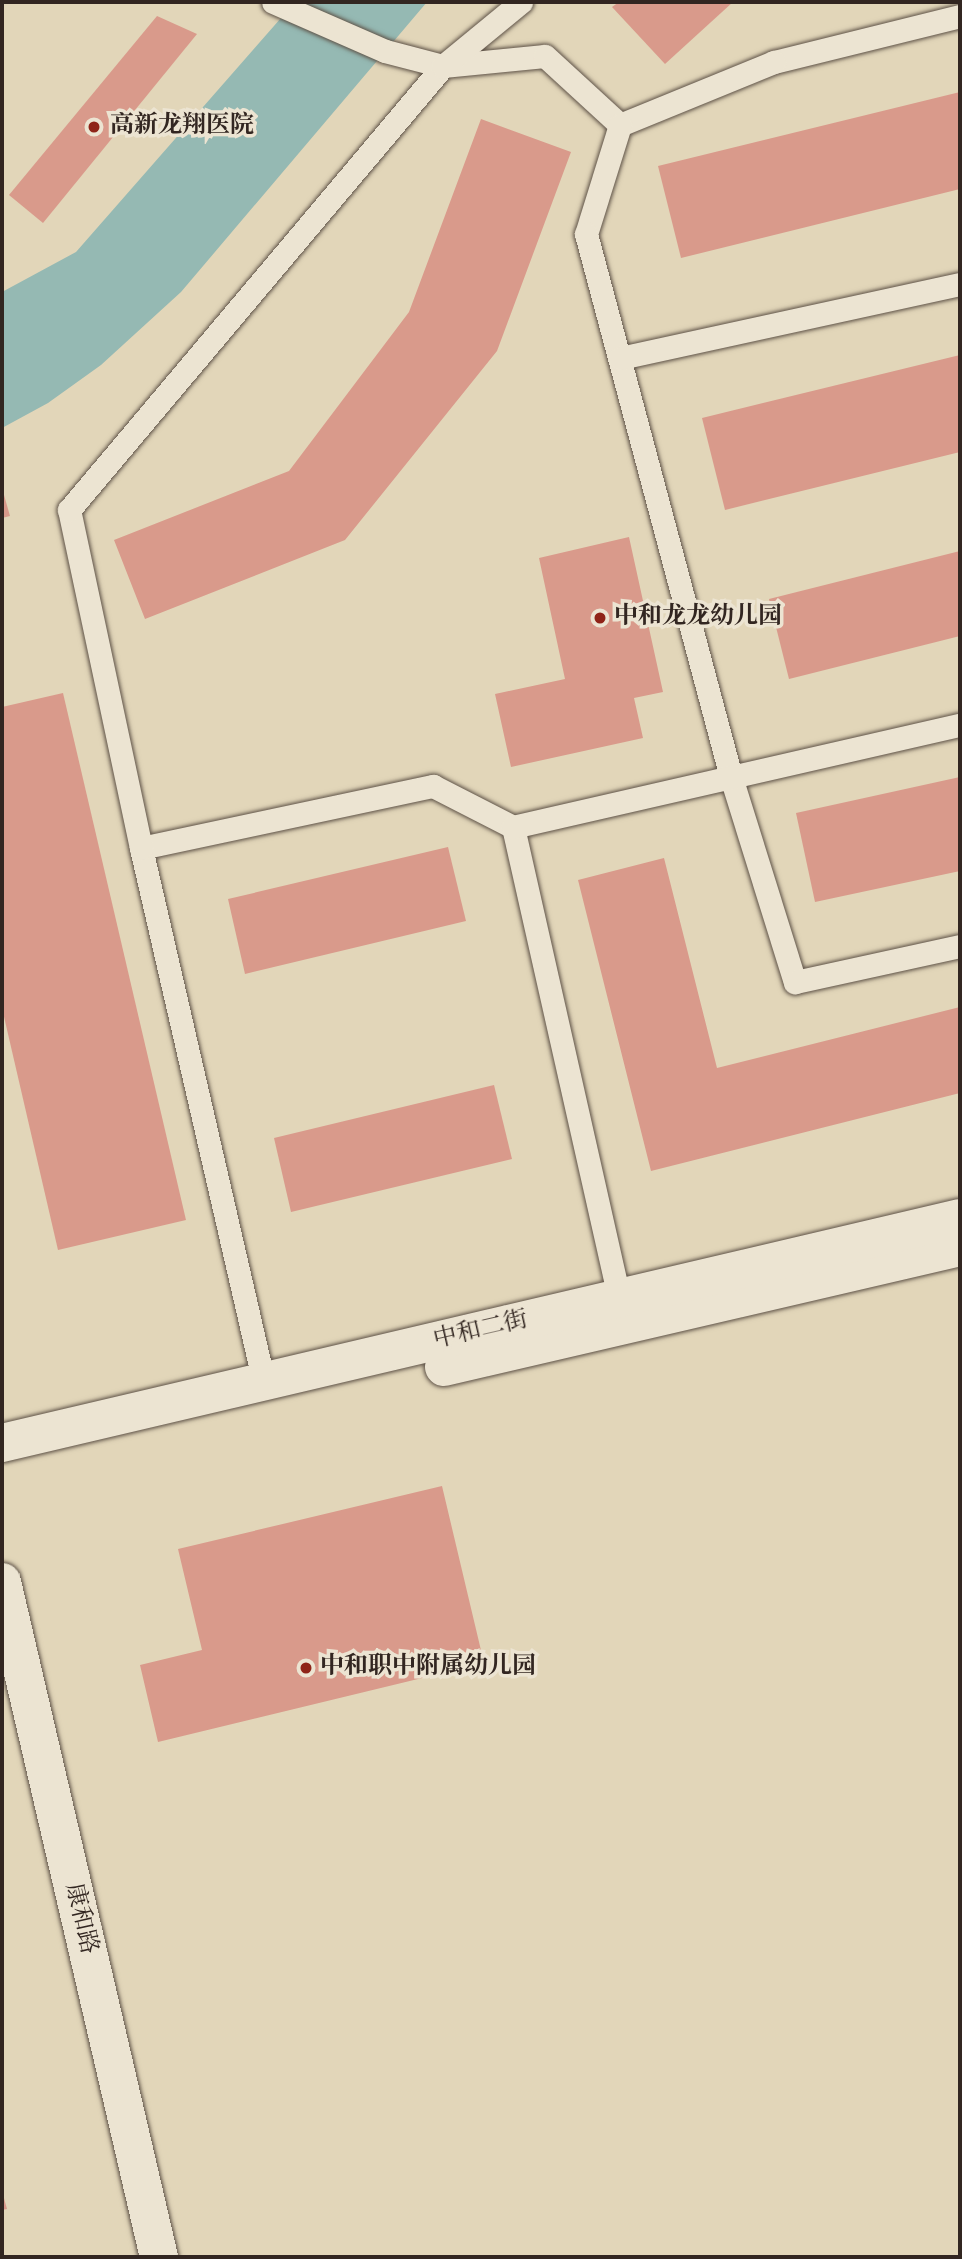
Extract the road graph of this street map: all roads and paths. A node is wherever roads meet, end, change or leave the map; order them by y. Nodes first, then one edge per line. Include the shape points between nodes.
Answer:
1 (273, 2) edge
2 (521, 2) edge
3 (960, 16) edge
4 (443, 66) junction
5 (620, 125) junction
6 (960, 284) edge
7 (620, 358) junction
8 (960, 725) edge
9 (731, 777) junction
10 (513, 827) junction
11 (141, 848) junction
12 (960, 946) edge
13 (960, 1218) edge
14 (960, 1247) edge
15 (619, 1298) junction
16 (264, 1383) junction
17 (2, 1443) edge
18 (2, 1469) edge
19 (2, 1581) edge
20 (159, 2257) edge

1 - 4 lane via 385,51
2 - 4 lane
3 - 5 lane via 774,62
4 - 5 lane via 545,56
4 - 11 lane via 69,510
5 - 7 lane via 586,234
6 - 7 lane
7 - 9 lane
8 - 9 lane
9 - 10 lane
9 - 12 lane via 795,982
10 - 11 lane via 433,786
10 - 15 lane
11 - 16 lane
13 - 15 street, 中和二街
14 - 18 street, 中和二街
15 - 16 street, 中和二街
16 - 17 street, 中和二街
19 - 20 street, 康和路

